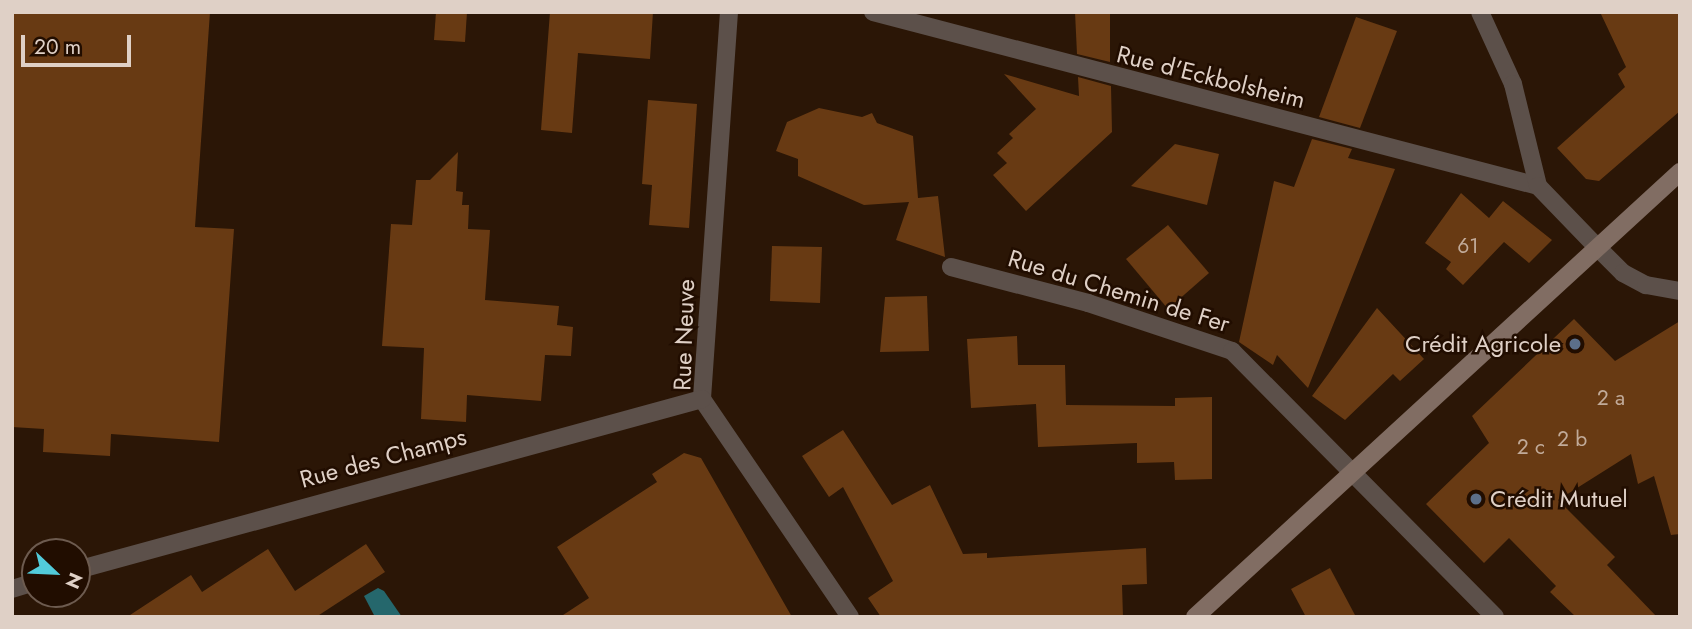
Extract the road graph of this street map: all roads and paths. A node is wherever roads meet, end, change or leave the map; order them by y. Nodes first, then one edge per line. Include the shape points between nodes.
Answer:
1 (729, 12) edge
2 (873, 12) edge
3 (923, 12) edge
4 (1480, 12) edge
5 (932, 31) junction
6 (1680, 172) edge
7 (1538, 186) junction
8 (1596, 246) junction
9 (951, 267) dead end
10 (1680, 291) edge
11 (702, 399) junction
12 (1353, 469) junction
13 (91, 566) edge
14 (850, 617) edge
15 (1195, 617) edge
16 (1495, 617) edge

1 - 11 street, Rue Neuve
2 - 5 street, Rue d'Eckbolsheim
3 - 5 street
4 - 7 street via 1513,84
5 - 7 street, Rue d'Eckbolsheim
6 - 8 main road
7 - 8 street
8 - 10 street via 1623,274 1646,285
8 - 12 main road
9 - 12 street, Rue du Chemin de Fer via 1088,303 1231,351
11 - 13 street, Rue des Champs
11 - 14 street, Rue Neuve
12 - 15 main road
12 - 16 street, Rue du Chemin de Fer

